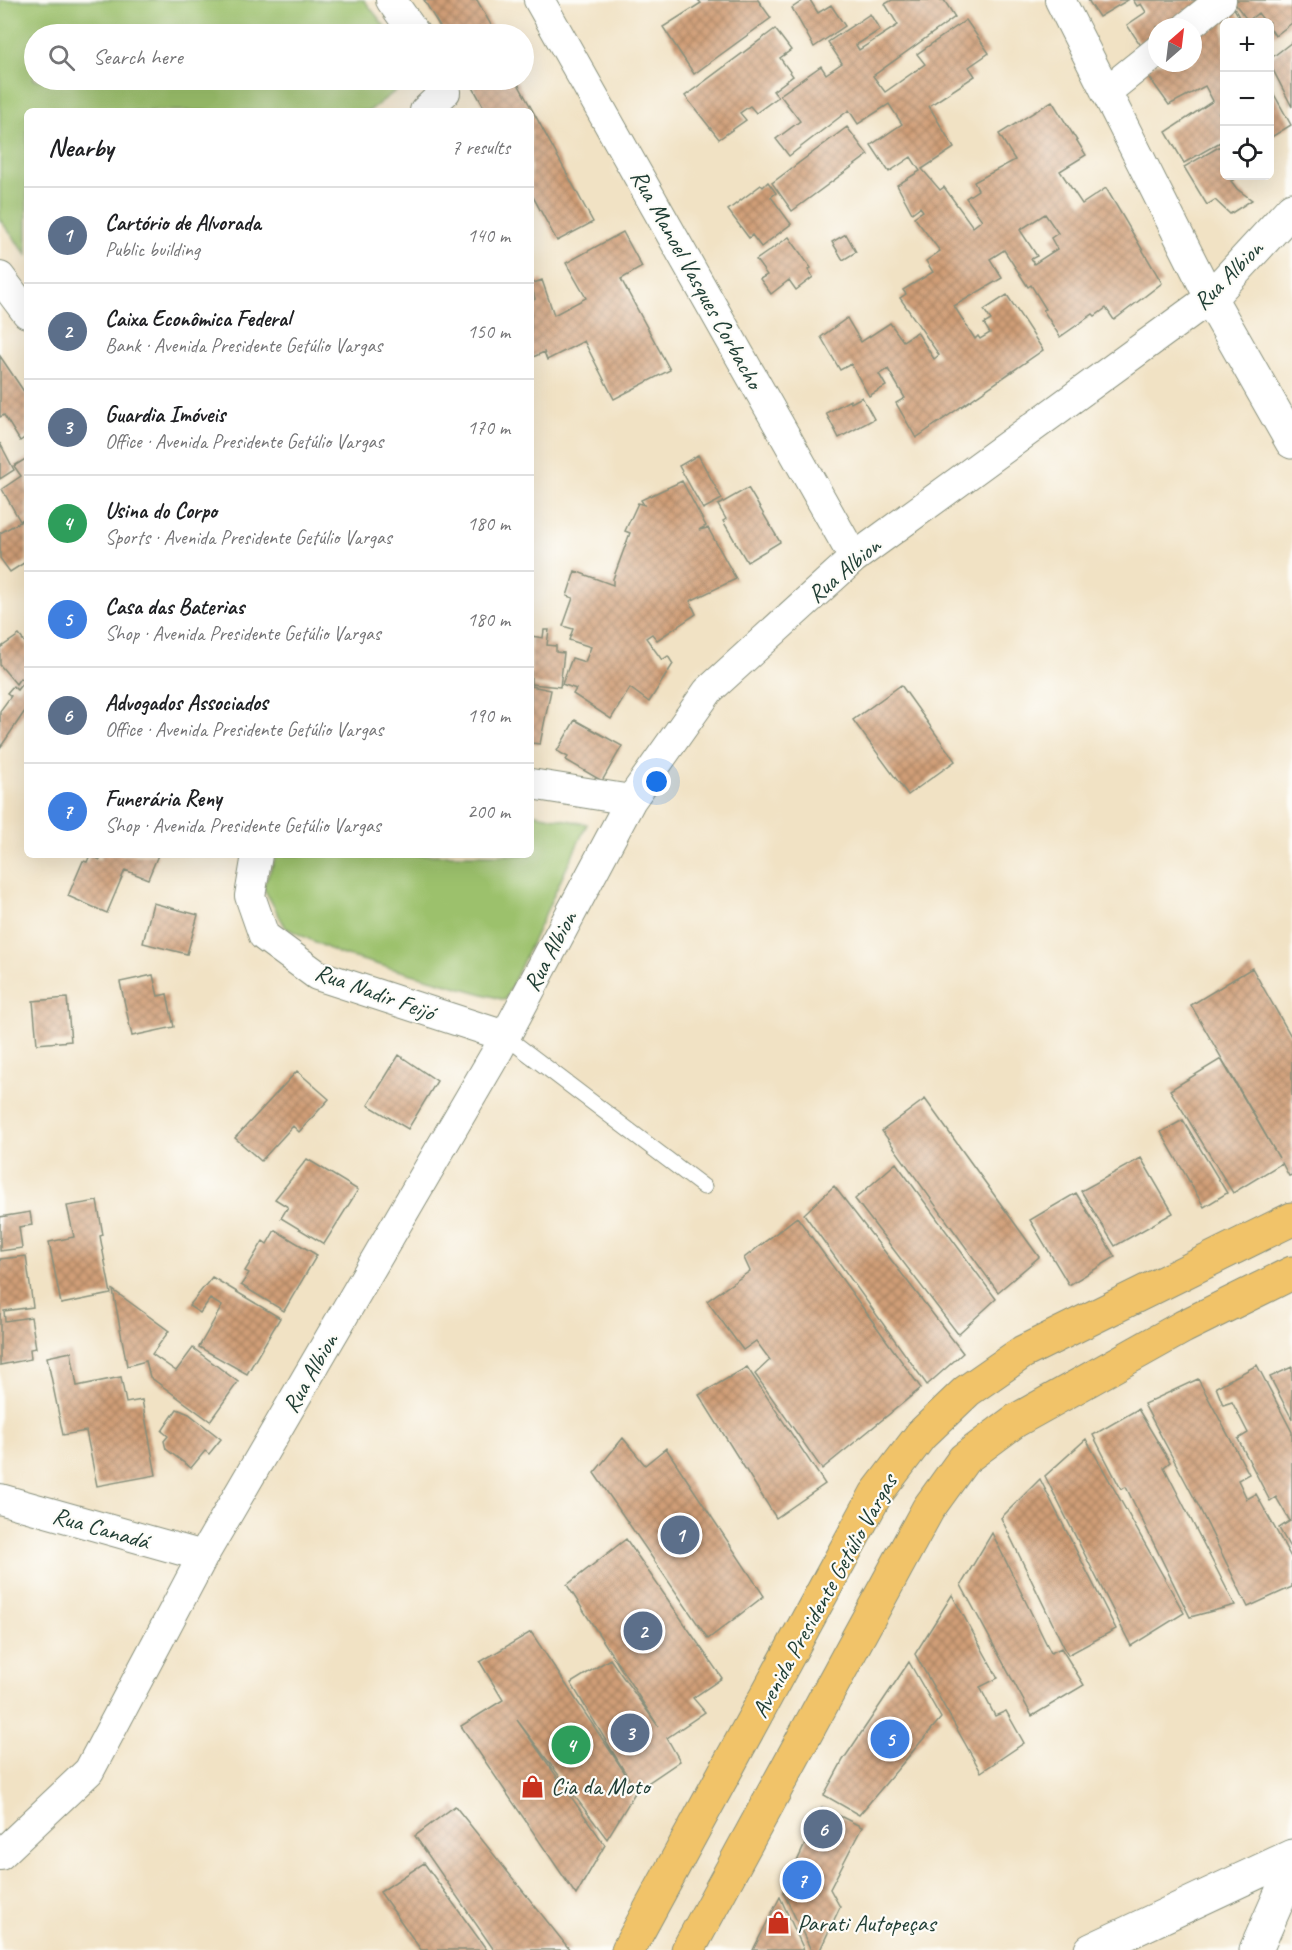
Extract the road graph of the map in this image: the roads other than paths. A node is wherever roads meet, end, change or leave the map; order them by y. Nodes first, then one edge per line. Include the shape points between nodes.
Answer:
1 (391, 0) edge
2 (539, 0) edge
3 (1060, 0) edge
4 (1221, 0) edge
5 (1198, 18) edge
6 (408, 24) edge
7 (1148, 58) edge
8 (1106, 92) junction
9 (1292, 208) edge
10 (0, 277) edge
11 (1210, 298) junction
12 (24, 309) edge
13 (1292, 442) edge
14 (854, 558) junction
15 (534, 784) edge
16 (631, 800) junction
17 (256, 858) edge
18 (505, 1036) junction
19 (704, 1187) dead end
20 (1292, 1219) edge
21 (1292, 1273) edge
22 (0, 1500) edge
23 (203, 1556) junction
24 (0, 1855) edge
25 (1292, 1856) edge
26 (1292, 1868) edge
27 (627, 1950) edge
28 (687, 1950) edge
29 (1091, 1950) edge
30 (1256, 1950) edge

1 - 6 street
2 - 14 street, Rua Manoel Vasques Corbacho
3 - 8 street
4 - 5 street
7 - 8 street
8 - 11 street
9 - 11 street, Rua Albion
10 - 12 street
11 - 13 street
11 - 14 street, Rua Albion
14 - 16 street, Rua Albion via 708,691
15 - 16 street
16 - 18 street, Rua Albion
17 - 18 street, Rua Nadir Feijó via 250,896 264,936 317,975
18 - 19 lane
18 - 23 street, Rua Albion
20 - 27 main road, Avenida Presidente Getúlio Vargas via 1023,1353 967,1391 921,1435 876,1494
21 - 28 main road, Avenida Presidente Getúlio Vargas via 1183,1327 1015,1421 964,1459 928,1509
22 - 23 street, Rua Canadá
23 - 24 street, Rua Albion via 89,1771
25 - 29 street
26 - 30 street

